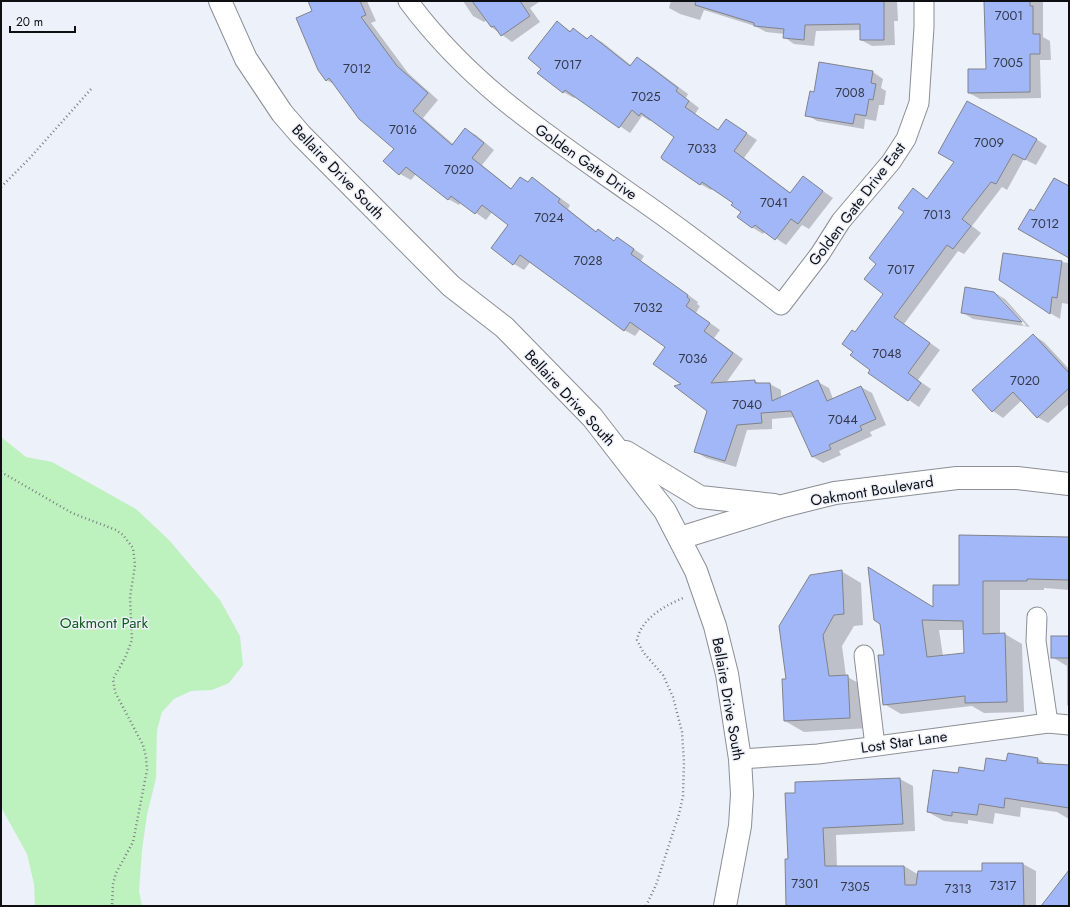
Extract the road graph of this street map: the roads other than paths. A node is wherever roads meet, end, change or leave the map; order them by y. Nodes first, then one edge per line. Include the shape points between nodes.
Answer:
1 (220, 1) edge
2 (408, 1) edge
3 (924, 1) edge
4 (781, 305) joint
5 (613, 445) junction
6 (1069, 484) edge
7 (784, 506) junction
8 (680, 538) junction
9 (1037, 617) dead end
10 (864, 656) dead end
11 (1048, 723) junction
12 (1069, 725) edge
13 (875, 746) junction
14 (740, 759) junction
15 (725, 906) edge

1 - 5 street, Bellaire Drive South via 246,59 282,113 301,135 451,286 504,327 592,417
2 - 4 street, Golden Gate Drive via 442,44 480,82 525,119 697,240
3 - 4 street, Golden Gate Drive East via 919,102 906,139 891,162 841,221 820,254
5 - 7 street via 700,497
5 - 8 street, Bellaire Drive South via 665,511
6 - 7 street, Oakmont Boulevard via 1017,478 958,478 835,493
7 - 8 street, Oakmont Boulevard
8 - 14 street, Bellaire Drive South via 696,571 715,626 727,674
9 - 11 street via 1036,641
10 - 13 street
11 - 12 street, Lost Star Lane
11 - 13 street, Lost Star Lane
13 - 14 street, Lost Star Lane via 818,754
14 - 15 street, Bellaire Drive South via 740,826

